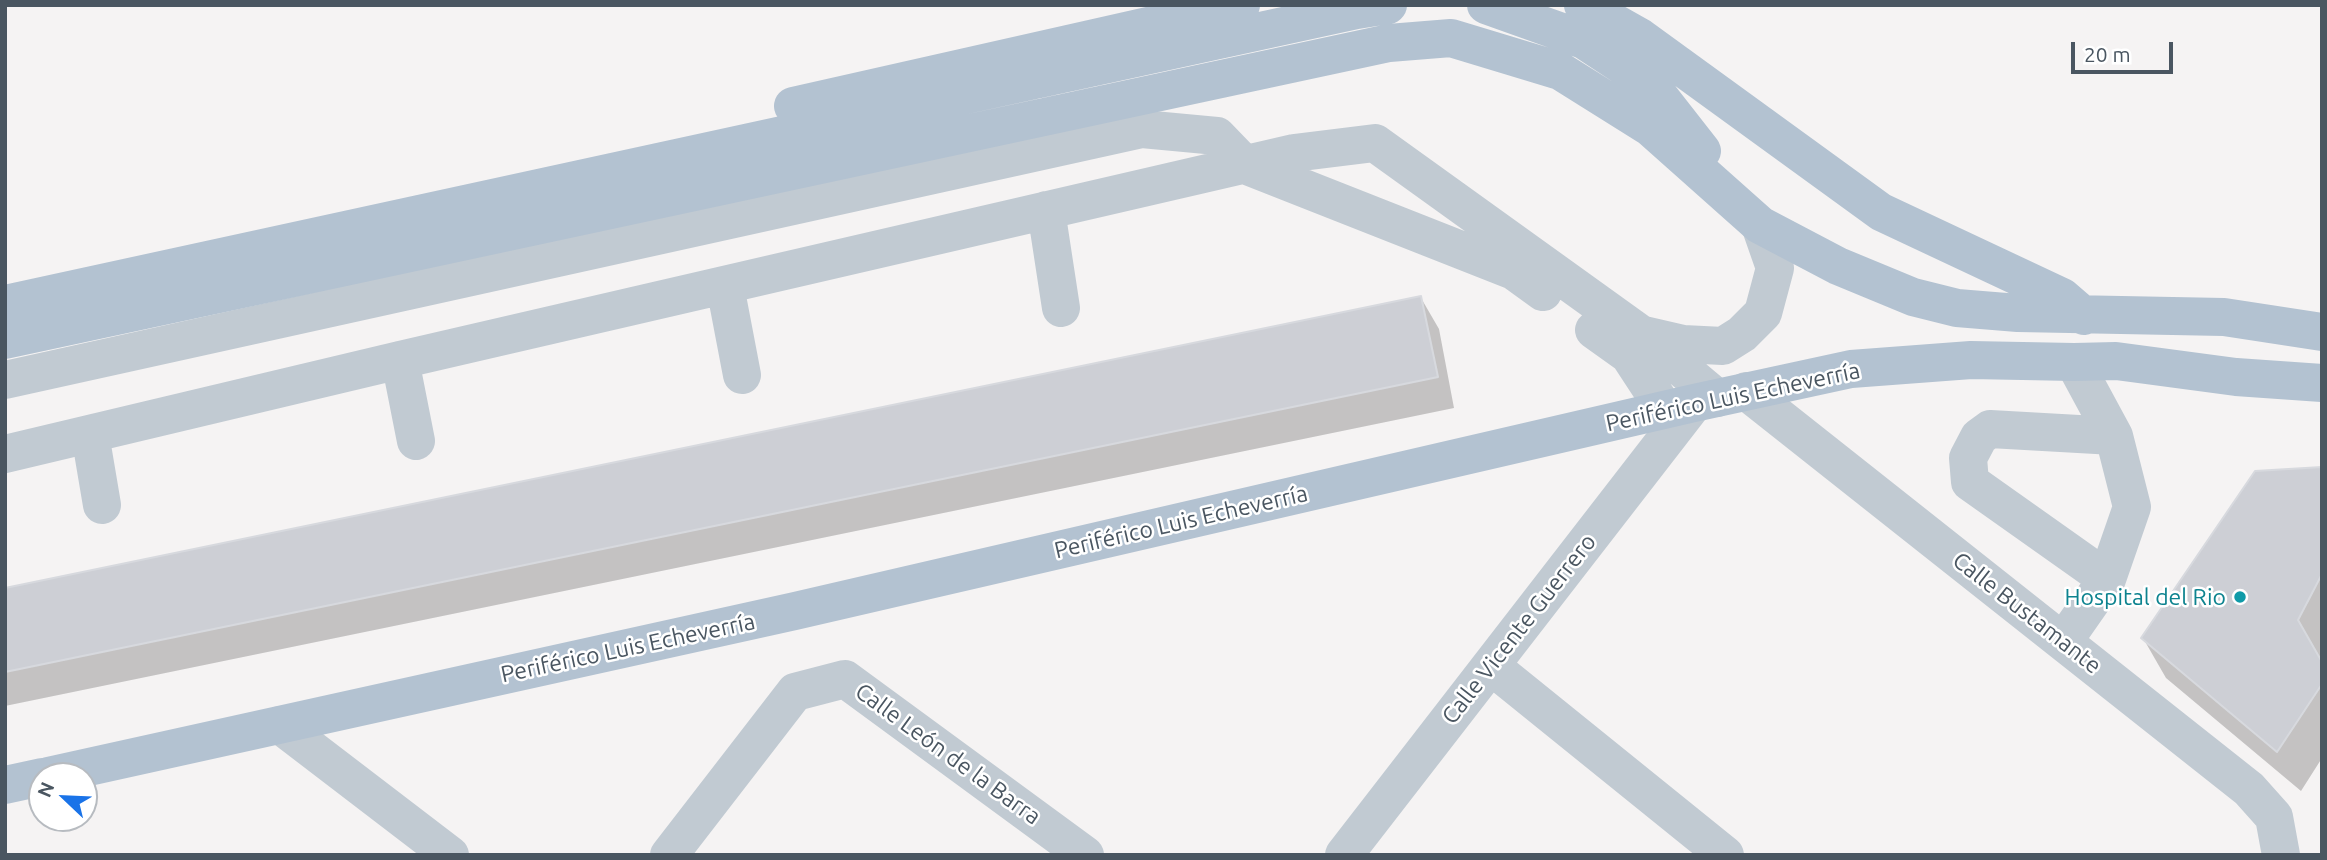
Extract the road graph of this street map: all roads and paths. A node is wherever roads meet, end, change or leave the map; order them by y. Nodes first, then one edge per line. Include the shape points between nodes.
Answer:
1 (1241, 5) edge
2 (1388, 5) edge
3 (1486, 5) edge
4 (1583, 5) edge
5 (1245, 165) junction
6 (1046, 210) junction
7 (1760, 225) junction
8 (5, 283) edge
9 (725, 286) junction
10 (5, 304) edge
11 (1061, 308) dead end
12 (2083, 314) junction
13 (2322, 332) edge
14 (1642, 335) junction
15 (5, 340) edge
16 (400, 360) junction
17 (2116, 360) junction
18 (2074, 362) junction
19 (742, 375) dead end
20 (5, 380) edge
21 (2322, 383) edge
22 (1705, 400) junction
23 (90, 434) junction
24 (2114, 436) junction
25 (416, 441) dead end
26 (5, 454) edge
27 (102, 505) dead end
28 (2107, 579) junction
29 (2063, 642) junction
30 (1491, 666) junction
31 (280, 725) junction
32 (98, 765) edge
33 (28, 780) edge
34 (5, 786) edge
35 (450, 855) edge
36 (669, 855) edge
37 (1085, 855) edge
38 (1345, 855) edge
39 (1725, 855) edge
40 (2281, 855) edge

1 - 8 main road
2 - 10 main road
3 - 7 main road via 1584,40 1648,82
4 - 12 main road via 1640,37 1881,212 2062,297
5 - 6 street, Calle Bustamante
5 - 14 street, Calle Bustamante via 1375,142
5 - 20 street via 1217,136 1142,129
5 - 22 street via 1514,271 1629,355
6 - 9 street, Calle Bustamante
6 - 11 street
7 - 12 main road via 1838,266 1913,297 1957,309
7 - 14 street via 1775,268 1763,313 1742,334 1723,346
7 - 15 main road via 1651,128 1560,71 1451,38 1389,43
9 - 16 street, Calle Bustamante
9 - 19 street
12 - 13 main road via 2224,317
12 - 17 main road
14 - 22 street, Calle Bustamante
16 - 23 street, Calle Bustamante
16 - 25 street
17 - 18 main road, Periférico Luis Echeverría
17 - 21 main road, Periférico Luis Echeverría via 2236,377
18 - 22 main road, Periférico Luis Echeverría via 1971,360 1851,369
18 - 24 street
22 - 29 street, Calle Bustamante
22 - 30 street, Calle Vicente Guerrero
22 - 31 main road, Periférico Luis Echeverría via 832,603
23 - 26 street, Calle Bustamante
23 - 27 street
24 - 28 street via 2132,507
24 - 28 street via 1990,429 1968,458 1970,482
28 - 29 street
29 - 40 street, Calle Bustamante via 2249,789 2274,817
30 - 38 street, Calle Vicente Guerrero
30 - 39 street
31 - 32 main road, Periférico Luis Echeverría
31 - 35 street
33 - 34 main road
36 - 37 street, Calle León de la Barra via 795,692 845,679

